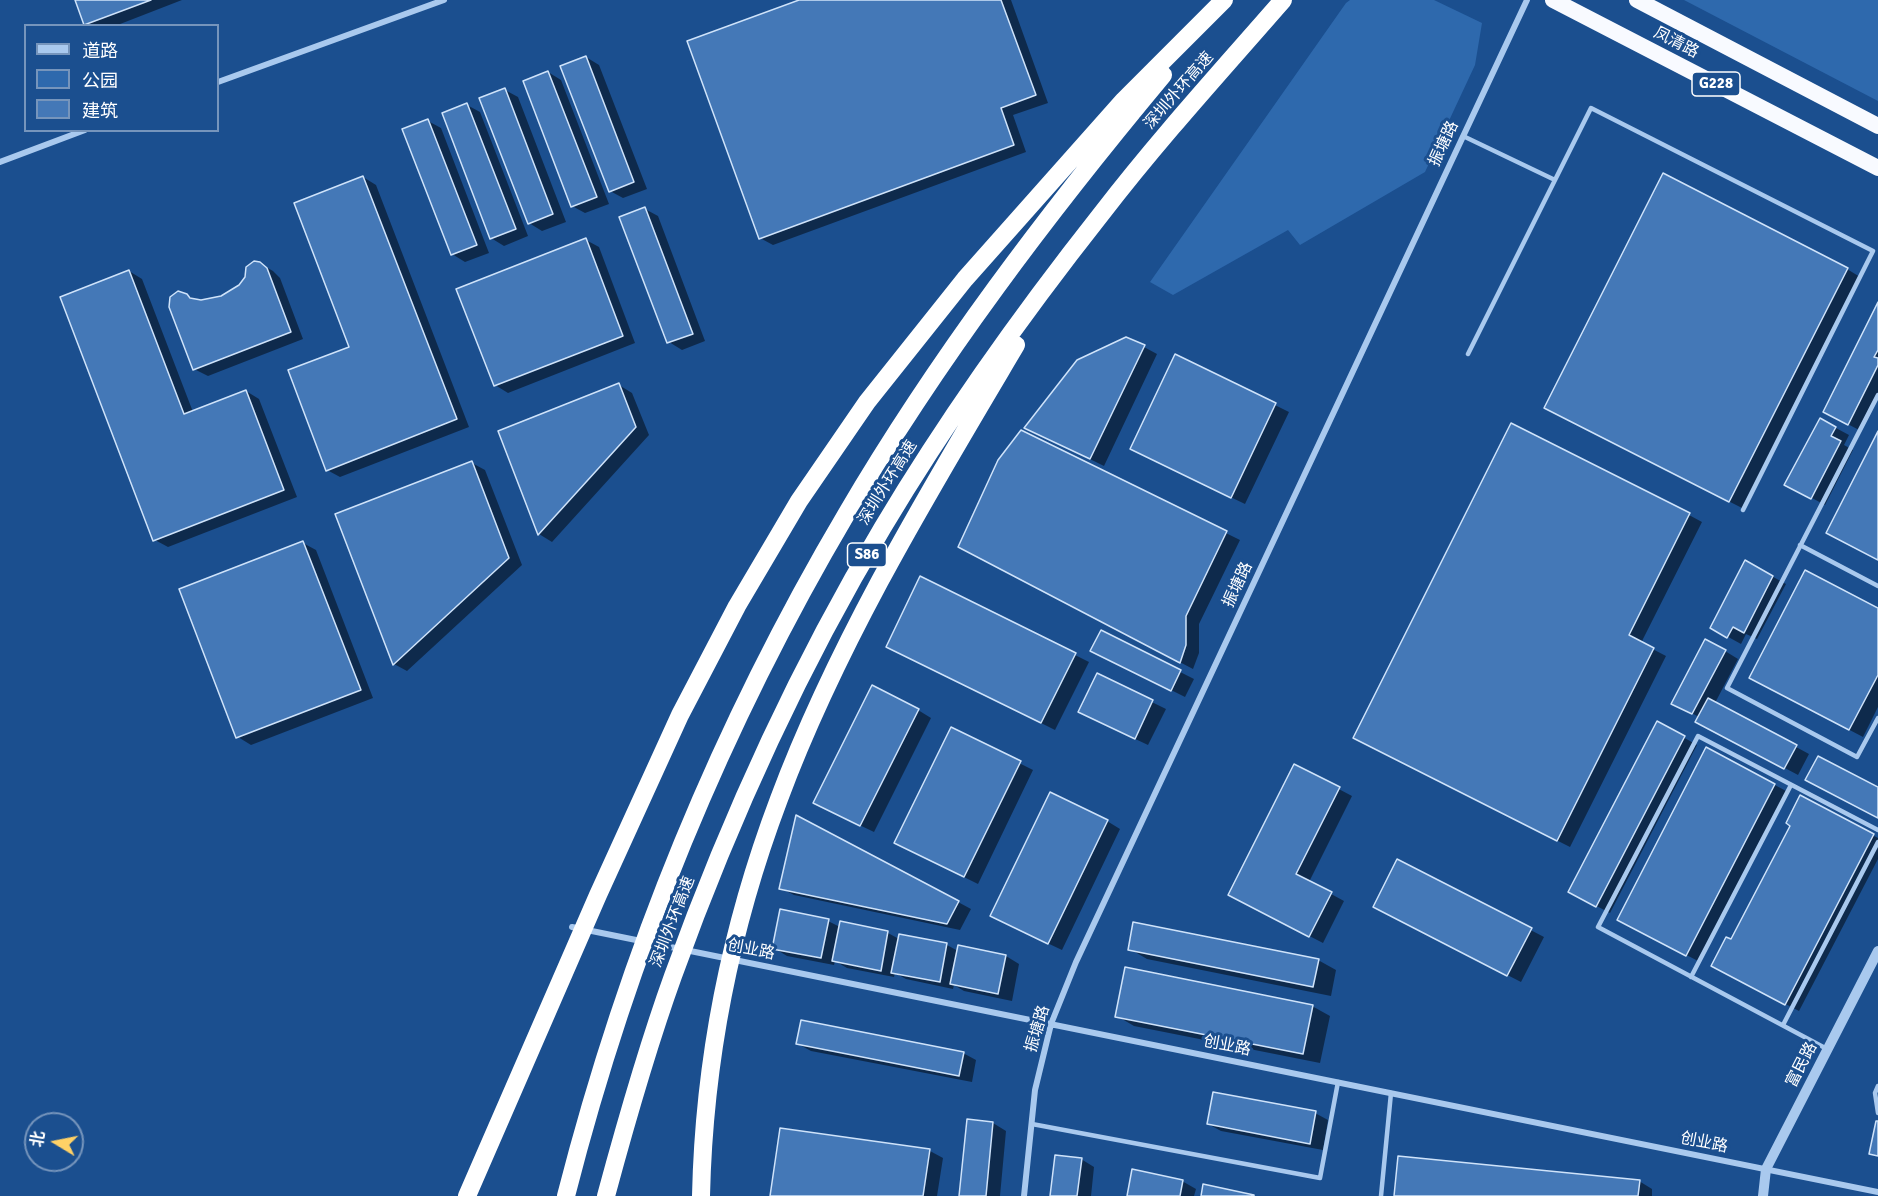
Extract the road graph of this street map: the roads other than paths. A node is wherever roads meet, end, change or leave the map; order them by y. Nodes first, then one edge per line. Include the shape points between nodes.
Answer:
1 (444, 0) edge
2 (1225, 0) edge
3 (1283, 0) edge
4 (1527, 0) edge
5 (1553, 0) edge
6 (1636, 0) edge
7 (219, 82) edge
8 (1878, 126) edge
9 (80, 132) edge
10 (1463, 136) junction
11 (0, 162) edge
12 (1878, 168) edge
13 (1555, 180) junction
14 (1067, 258) junction
15 (1468, 354) dead end
16 (1878, 395) edge
17 (1743, 510) dead end
18 (1800, 545) junction
19 (1878, 586) edge
20 (1878, 718) edge
21 (1791, 784) junction
22 (1878, 830) edge
23 (1878, 842) edge
24 (572, 927) dead end
25 (1878, 951) edge
26 (1691, 976) junction
27 (1051, 1024) junction
28 (1783, 1025) junction
29 (1827, 1049) junction
30 (1338, 1083) junction
31 (1878, 1086) edge
32 (1391, 1093) junction
33 (1878, 1113) edge
34 (1032, 1124) junction
35 (1766, 1169) junction
36 (1878, 1192) edge
37 (467, 1196) edge
38 (566, 1196) edge
39 (606, 1196) edge
40 (701, 1196) edge
41 (1024, 1196) edge
42 (1381, 1196) edge
43 (1763, 1196) edge

1 - 7 street
2 - 37 highway, bridge via 1124,100 965,279 867,402 799,501 736,606 680,714
2 - 38 highway, 深圳外环高速 / S86, bridge via 1084,172 978,312 878,462 817,565 736,722 665,888 604,1059
3 - 14 highway, 深圳外环高速 / S86, bridge via 1155,148
4 - 10 street, 振塘路
5 - 12 highway, 凤清路 / G228
6 - 8 highway, 凤清路 / G228
9 - 11 street
10 - 13 lane
10 - 27 street, 振塘路 via 1081,952
13 - 15 lane
13 - 17 lane via 1591,108 1873,251
14 - 39 highway, 深圳外环高速 / S86, bridge via 990,363 911,482 844,595 778,723 732,824 675,968
14 - 40 highway, bridge via 876,590 782,791 745,902 721,1006 709,1086
16 - 18 lane
18 - 19 lane
18 - 20 lane via 1727,688 1857,757
21 - 22 lane
21 - 26 lane
21 - 26 lane via 1698,736 1603,917 1598,927
23 - 28 lane
24 - 27 street, 创业路
25 - 29 street, 富民路
26 - 28 lane
27 - 30 street, 创业路
27 - 34 street, 振塘路 via 1035,1090
28 - 29 lane
29 - 35 street, 富民路
30 - 32 street, 创业路
30 - 34 lane via 1320,1178
31 - 33 lane
32 - 35 street, 创业路
32 - 42 lane
34 - 41 street, 振塘路
35 - 36 street, 创业路
35 - 43 street, 富民路

